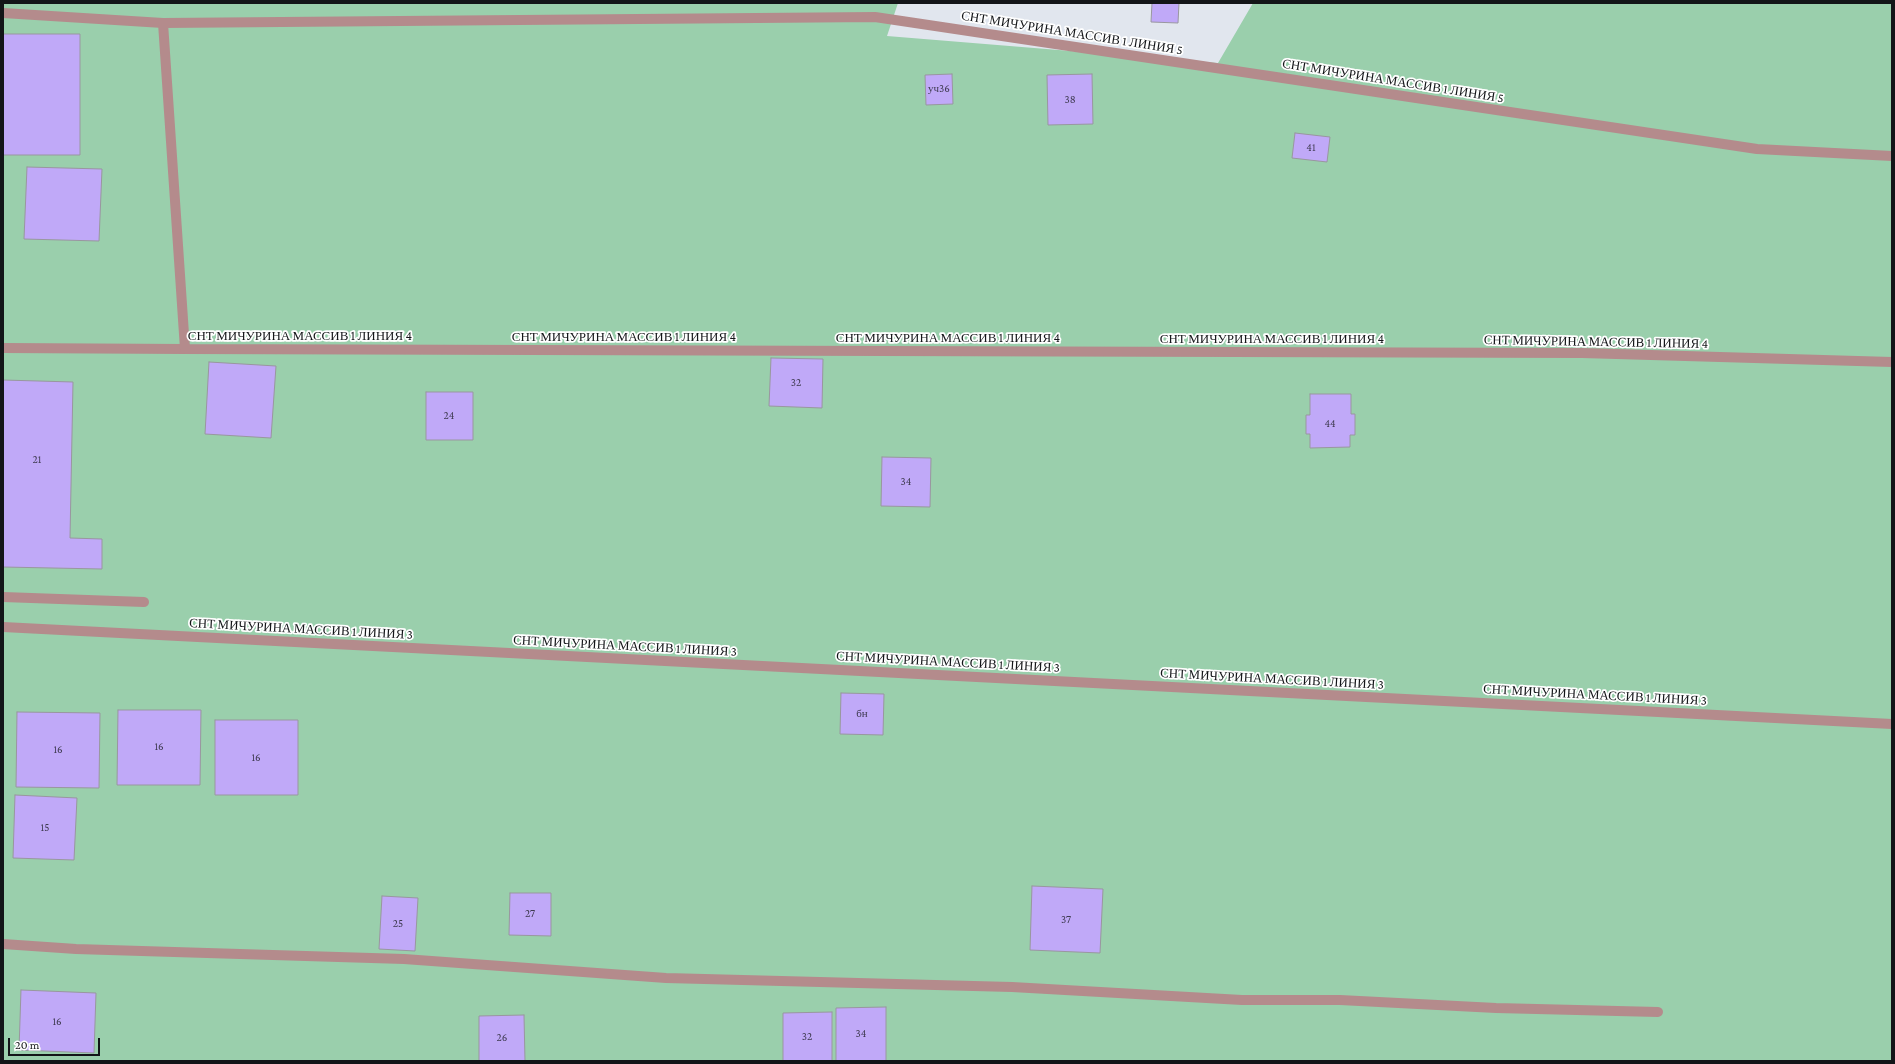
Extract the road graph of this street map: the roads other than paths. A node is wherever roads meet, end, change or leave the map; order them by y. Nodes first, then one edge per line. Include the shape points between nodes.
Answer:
1 (3, 14) edge
2 (163, 23) junction
3 (1892, 156) edge
4 (3, 348) edge
5 (185, 349) junction
6 (1892, 362) edge
7 (3, 597) edge
8 (144, 602) dead end
9 (3, 627) edge
10 (1892, 724) edge
11 (3, 944) edge
12 (1658, 1012) dead end

1 - 2 street, СНТ МИЧУРИНА МАССИВ 1 ЛИНИЯ 5
2 - 3 street, СНТ МИЧУРИНА МАССИВ 1 ЛИНИЯ 5 via 874,17 1757,149
2 - 5 street
4 - 5 street, СНТ МИЧУРИНА МАССИВ 1 ЛИНИЯ 4
5 - 6 street, СНТ МИЧУРИНА МАССИВ 1 ЛИНИЯ 4 via 1582,353
7 - 8 street
9 - 10 street, СНТ МИЧУРИНА МАССИВ 1 ЛИНИЯ 3
11 - 12 street via 76,949 404,959 666,978 1012,987 1242,1000 1340,1000 1496,1008

